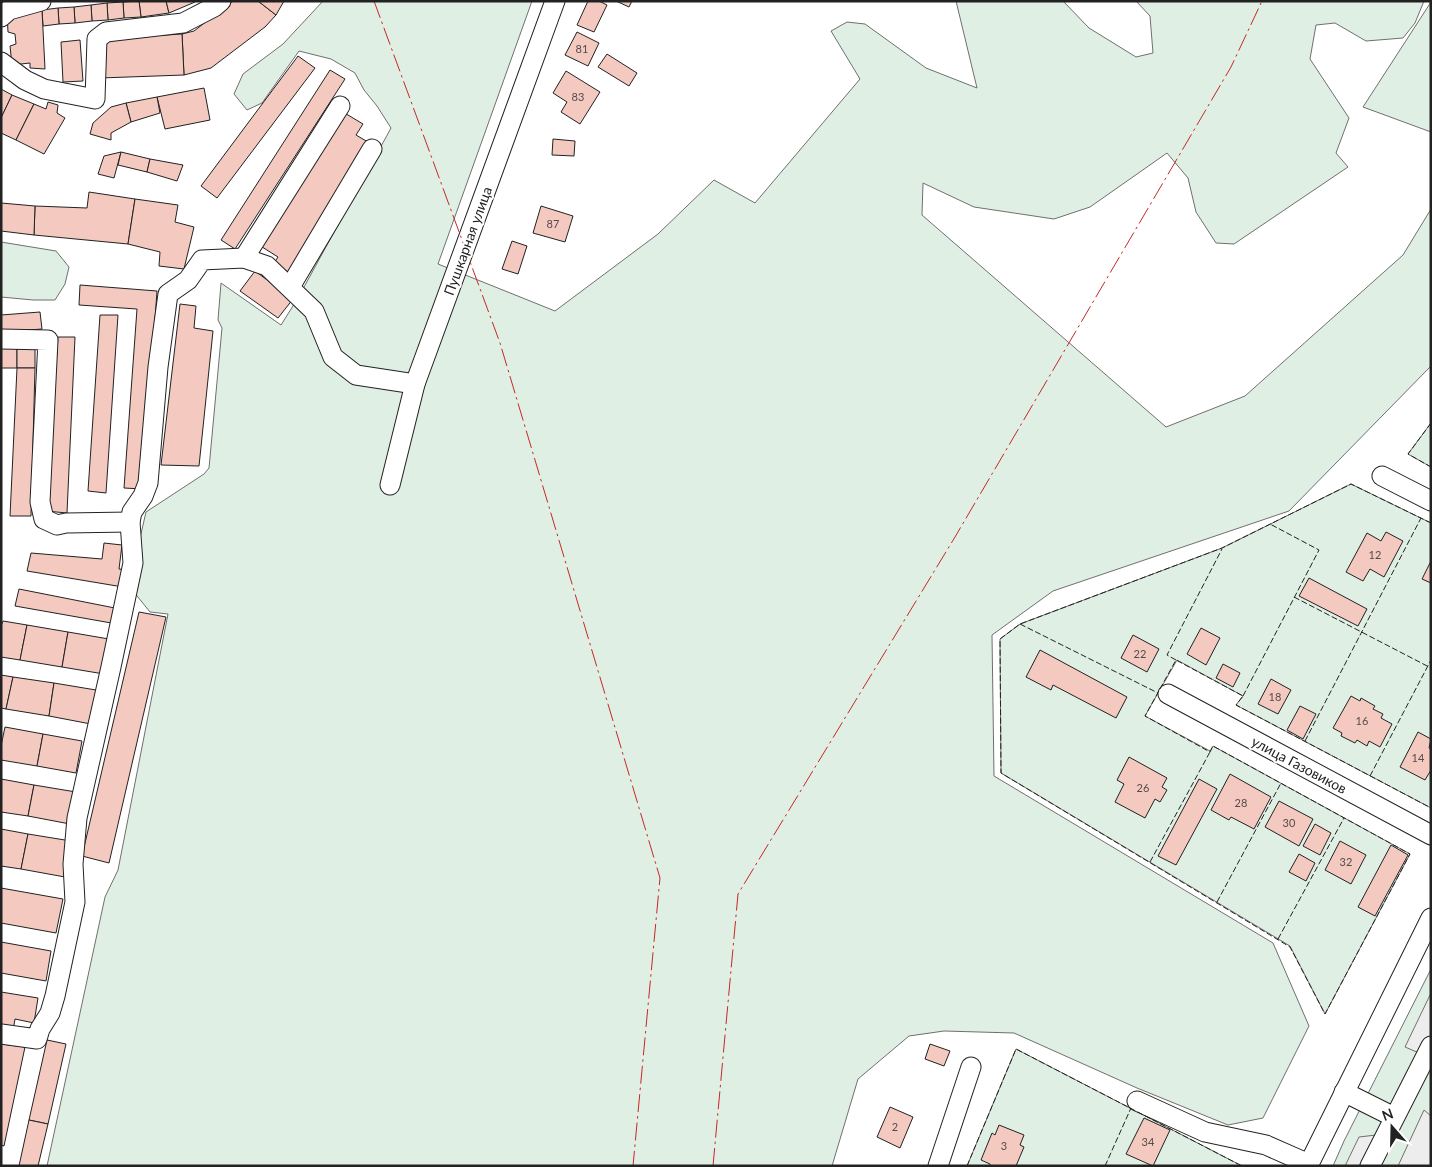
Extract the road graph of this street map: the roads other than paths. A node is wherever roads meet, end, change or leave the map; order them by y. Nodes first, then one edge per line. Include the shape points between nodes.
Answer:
1 (41, 1) edge
2 (221, 1) edge
3 (556, 1) edge
4 (1, 17) edge
5 (1, 62) edge
6 (340, 106) dead end
7 (372, 149) dead end
8 (244, 258) junction
9 (290, 288) junction
10 (1, 339) edge
11 (415, 384) junction
12 (1382, 476) dead end
13 (390, 484) dead end
14 (1431, 501) edge
15 (130, 522) junction
16 (1168, 694) dead end
17 (1431, 835) edge
18 (1431, 918) edge
19 (1, 1034) edge
20 (1431, 1046) edge
21 (971, 1067) dead end
22 (1344, 1092) junction
23 (1137, 1101) dead end
24 (1394, 1117) junction
25 (1308, 1165) edge
26 (938, 1166) edge
27 (1370, 1166) edge

1 - 4 street via 9,10
2 - 5 street via 183,23 106,32 97,39 96,99 44,89
3 - 11 street, Пушкарная улица
6 - 8 street
7 - 9 street
8 - 9 street via 267,266
8 - 15 street via 202,260 188,280 168,294 148,483
9 - 11 street via 314,310 333,357 356,375
10 - 15 street via 48,340 40,502 44,519 57,525
11 - 13 street, Пушкарная улица
12 - 14 street
15 - 19 street via 132,563 77,818 73,864 75,902 55,996 37,1039
16 - 17 street, улица Газовиков
18 - 22 street
20 - 24 street
21 - 26 street
22 - 24 street
22 - 25 street
23 - 25 street via 1205,1132 1266,1144
24 - 27 street

